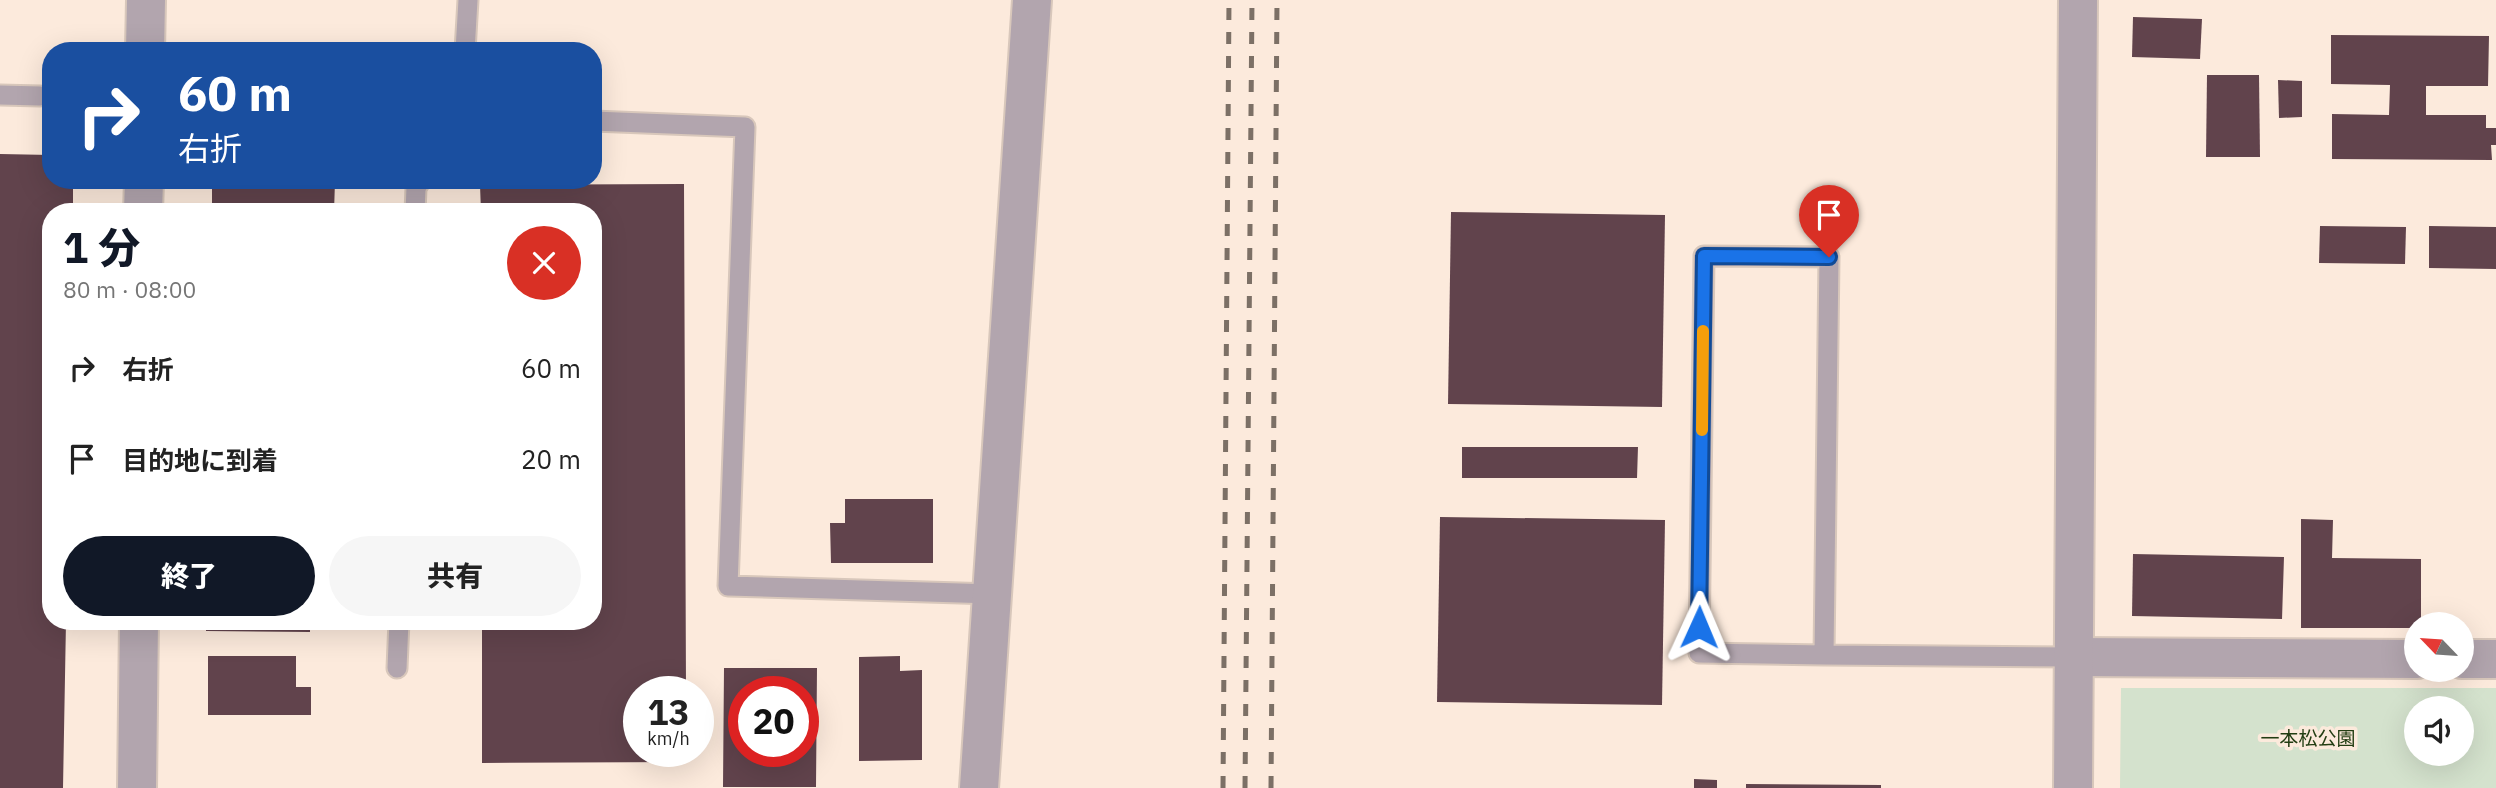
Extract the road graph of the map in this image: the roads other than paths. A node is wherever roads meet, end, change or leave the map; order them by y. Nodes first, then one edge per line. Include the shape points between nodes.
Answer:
1 (146, 0) edge
2 (468, 0) edge
3 (1032, 0) edge
4 (2078, 0) edge
5 (145, 42) edge
6 (466, 42) edge
7 (0, 95) edge
8 (40, 96) dead end
9 (602, 121) edge
10 (993, 594) junction
11 (139, 630) edge
12 (399, 630) edge
13 (1824, 655) junction
14 (2074, 657) junction
15 (2404, 659) edge
16 (2474, 659) edge
17 (2496, 659) edge
18 (397, 668) dead end
19 (137, 788) edge
20 (979, 788) edge
21 (2073, 788) edge

1 - 5 street
2 - 6 lane
3 - 10 street
4 - 14 street
7 - 8 lane
9 - 10 lane via 745,127 728,586
10 - 20 street
11 - 19 street
12 - 18 lane
13 - 13 lane via 1699,653 1704,256 1829,257
13 - 14 lane
14 - 15 street
14 - 21 street
16 - 17 street

